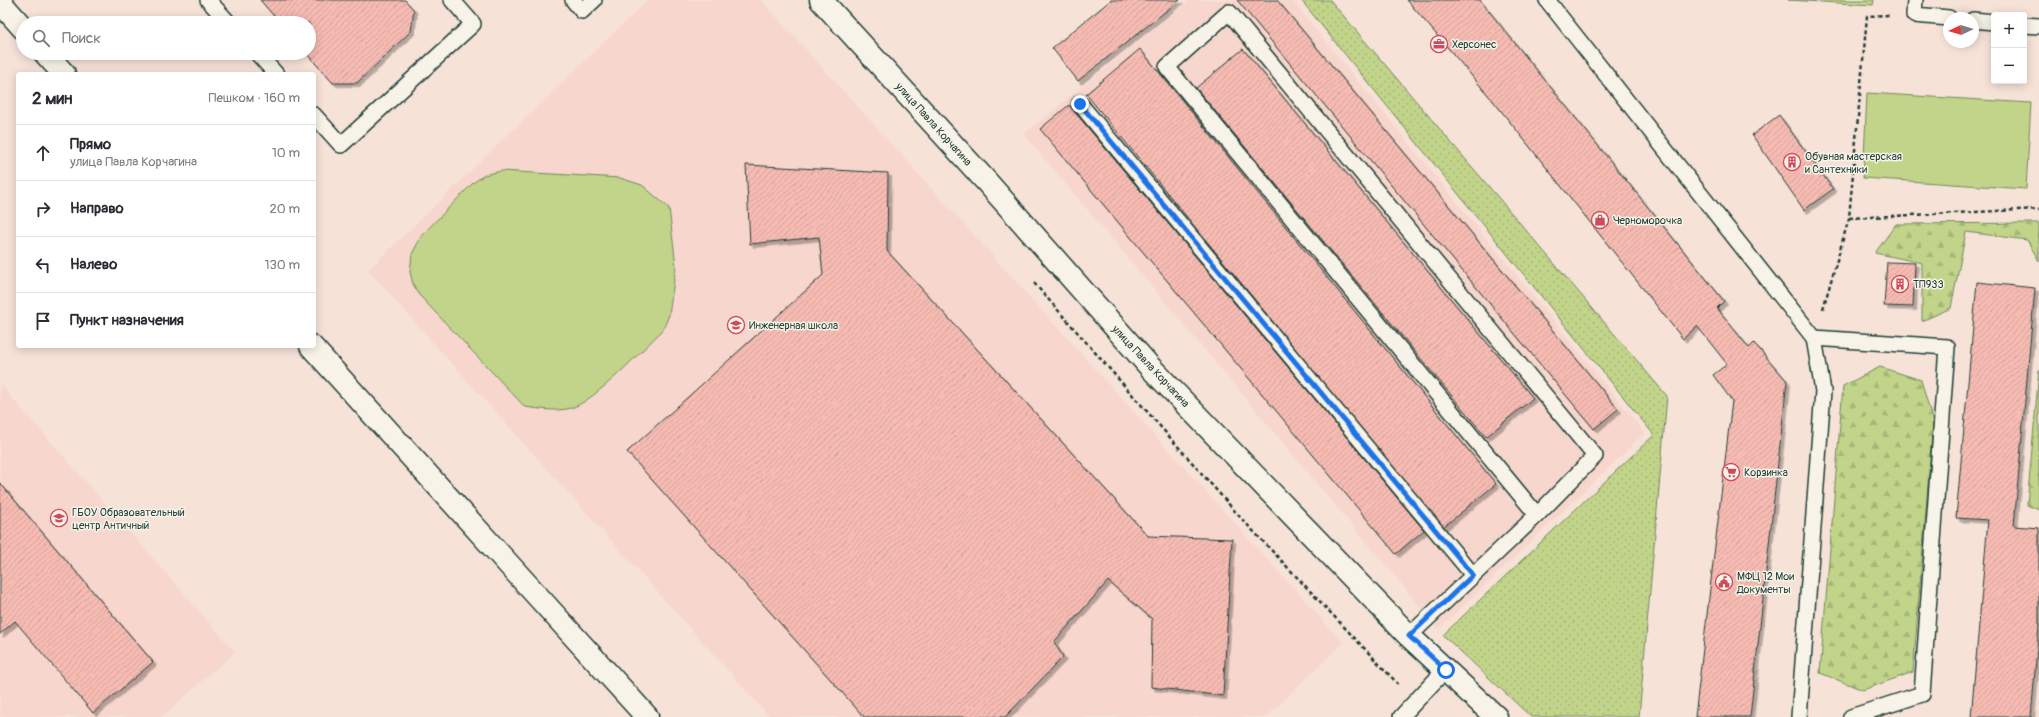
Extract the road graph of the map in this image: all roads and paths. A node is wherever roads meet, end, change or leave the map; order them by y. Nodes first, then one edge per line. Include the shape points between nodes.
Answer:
1 (208, 0) edge
2 (452, 0) edge
3 (573, 0) edge
4 (594, 0) edge
5 (821, 0) edge
6 (1547, 0) edge
7 (1915, 7) edge
8 (7, 8) edge
9 (223, 16) edge
10 (1943, 16) edge
11 (16, 19) edge
12 (1979, 21) edge
13 (1991, 22) edge
14 (2027, 25) edge
15 (2039, 26) edge
16 (51, 60) edge
17 (263, 60) edge
18 (62, 72) edge
19 (274, 72) edge
20 (1080, 104) dead end
21 (316, 117) edge
22 (2039, 210) edge
23 (1849, 218) junction
24 (1034, 283) dead end
25 (1814, 338) junction
26 (313, 348) edge
27 (1537, 515) junction
28 (1473, 575) junction
29 (1409, 636) junction
30 (1446, 670) junction
31 (1415, 702) junction
32 (647, 717) edge
33 (1401, 717) edge
34 (1496, 717) edge
35 (1799, 717) edge
36 (1851, 717) edge

1 - 9 lane
2 - 21 lane via 473,24 341,145
3 - 4 lane via 582,11
5 - 29 street, улица Павла Корчагина via 986,181 1150,367
6 - 25 lane
7 - 10 lane
7 - 23 path via 1867,16
8 - 11 street
12 - 13 lane
14 - 15 lane
16 - 18 street
17 - 19 lane
20 - 28 lane
22 - 23 path
23 - 25 path
24 - 31 path via 1240,517
25 - 35 lane via 1823,391
25 - 36 lane via 1947,347 1922,694
26 - 32 street
27 - 27 lane via 1595,456 1229,12 1167,67
27 - 28 lane
28 - 29 lane
29 - 30 street, улица Павла Корчагина
30 - 31 lane
30 - 34 street, улица Павла Корчагина
31 - 33 lane

